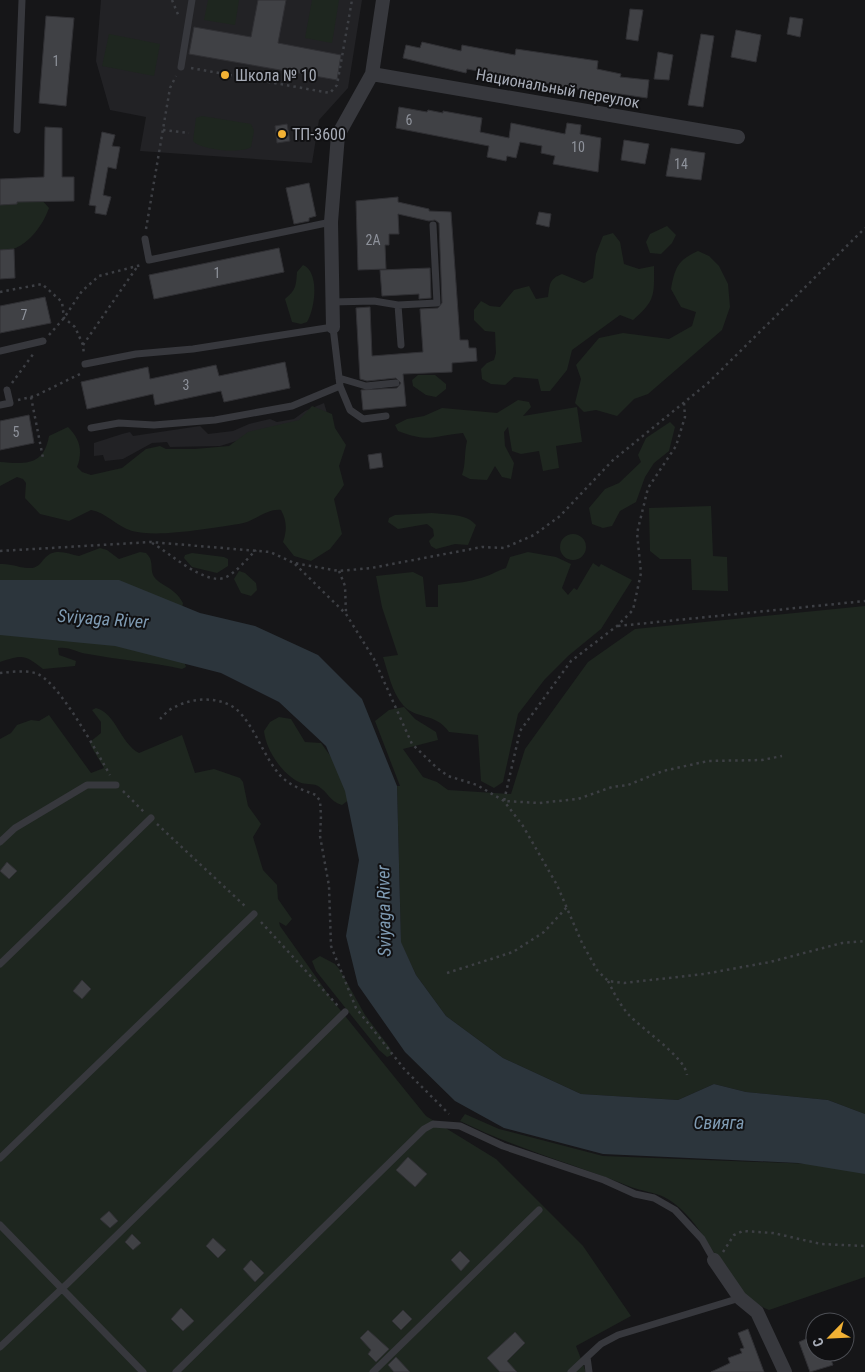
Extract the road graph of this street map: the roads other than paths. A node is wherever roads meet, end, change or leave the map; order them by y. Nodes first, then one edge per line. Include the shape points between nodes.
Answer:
1 (22, 0) edge
2 (192, 0) edge
3 (383, 0) edge
4 (181, 67) road end
5 (372, 74) junction
6 (17, 130) dead end
7 (738, 137) dead end
8 (331, 222) junction
9 (433, 225) dead end
10 (145, 239) road end
11 (332, 302) junction
12 (398, 305) junction
13 (333, 327) junction
14 (43, 341) dead end
15 (401, 345) dead end
16 (0, 350) edge
17 (86, 364) road end
18 (339, 382) junction
19 (396, 383) dead end
20 (7, 390) dead end
21 (0, 405) edge
22 (386, 416) dead end
23 (91, 428) dead end
24 (116, 785) road end
25 (150, 818) road end
26 (0, 842) edge
27 (254, 914) road end
28 (0, 964) edge
29 (344, 1012) road end
30 (0, 1158) edge
31 (539, 1210) dead end
32 (0, 1225) edge
33 (714, 1260) joint
34 (61, 1288) junction
35 (740, 1298) junction
36 (0, 1347) edge
37 (586, 1357) junction
38 (143, 1372) edge
39 (176, 1372) edge
40 (373, 1372) edge
41 (571, 1372) edge
42 (589, 1372) edge
43 (785, 1372) edge

1 - 6 lane
2 - 4 lane
3 - 5 street
5 - 7 street, Национальный переулок
5 - 8 street via 338,135
8 - 10 lane via 149,260
8 - 11 street
9 - 12 lane via 437,303
11 - 12 lane via 374,301
11 - 13 street
12 - 15 lane
13 - 17 lane
13 - 18 lane
14 - 16 lane
18 - 19 lane via 366,386
18 - 22 lane via 350,410 363,419
18 - 23 lane via 292,406 214,420 154,425 119,423
20 - 21 lane via 10,402
24 - 26 lane via 87,784 15,828
25 - 28 lane
27 - 30 lane
29 - 34 lane
31 - 40 lane
32 - 34 lane
33 - 35 street
33 - 39 lane via 702,1239 668,1205 654,1198 504,1146 460,1126 432,1124
34 - 36 lane
34 - 38 lane
35 - 37 lane via 618,1335
35 - 43 street via 757,1312
37 - 41 lane
37 - 42 lane

